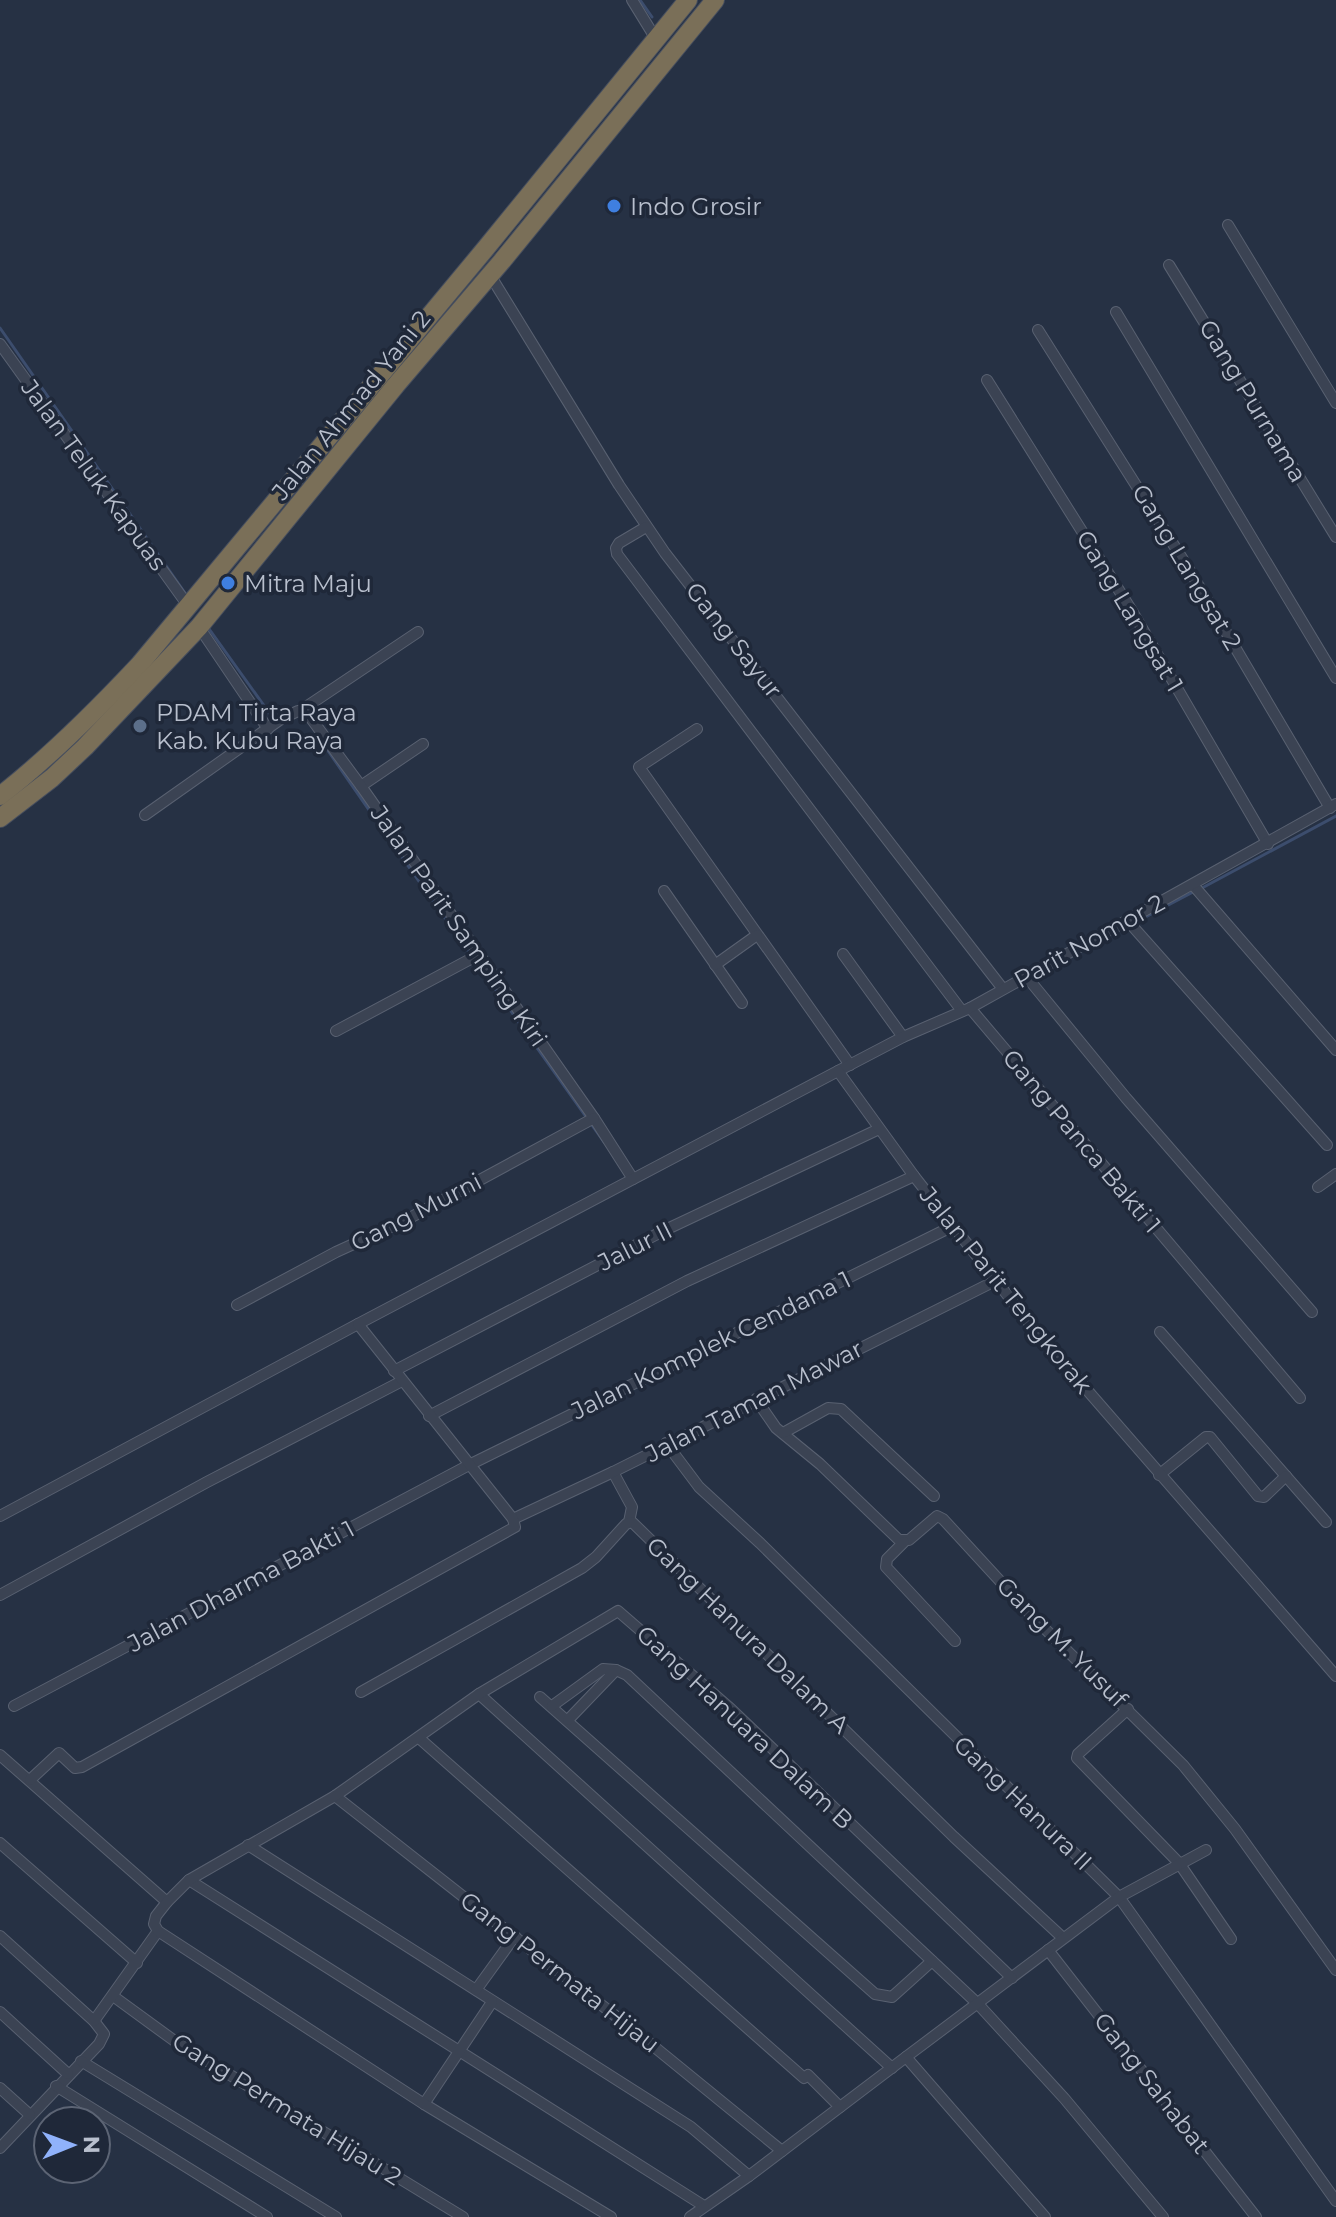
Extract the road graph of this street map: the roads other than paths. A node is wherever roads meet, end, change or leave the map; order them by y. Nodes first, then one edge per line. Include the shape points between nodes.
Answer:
1 (632, 0) edge
2 (688, 0) edge
3 (715, 0) edge
4 (656, 39) junction
5 (1228, 225) dead end
6 (1169, 265) dead end
7 (490, 275) junction
8 (1116, 312) dead end
9 (1038, 330) dead end
10 (0, 344) edge
11 (382, 372) junction
12 (987, 380) dead end
13 (396, 385) junction
14 (1336, 403) edge
15 (646, 527) junction
16 (1336, 537) edge
17 (192, 604) junction
18 (203, 623) junction
19 (418, 632) dead end
20 (1336, 678) edge
21 (300, 711) junction
22 (274, 724) junction
23 (697, 729) dead end
24 (423, 744) dead end
25 (361, 786) junction
26 (0, 796) edge
27 (1333, 806) edge
28 (145, 815) dead end
29 (0, 818) edge
30 (1268, 844) junction
31 (1193, 885) junction
32 (664, 891) dead end
33 (1127, 920) junction
34 (757, 935) junction
35 (843, 954) dead end
36 (473, 958) junction
37 (715, 965) junction
38 (1026, 976) junction
39 (1003, 989) junction
40 (742, 1003) dead end
41 (966, 1010) junction
42 (336, 1031) dead end
43 (903, 1037) junction
44 (1336, 1050) edge
45 (850, 1065) junction
46 (838, 1071) junction
47 (594, 1118) junction
48 (879, 1129) junction
49 (1327, 1145) dead end
50 (1336, 1174) edge
51 (914, 1176) junction
52 (633, 1179) junction
53 (1318, 1187) dead end
54 (953, 1226) junction
55 (995, 1281) junction
56 (237, 1305) dead end
57 (1312, 1312) dead end
58 (358, 1324) junction
59 (1160, 1332) dead end
60 (394, 1371) junction
61 (402, 1381) junction
62 (1300, 1398) dead end
63 (756, 1399) junction
64 (429, 1416) junction
65 (783, 1433) junction
66 (666, 1443) junction
67 (469, 1465) junction
68 (613, 1472) junction
69 (1159, 1475) junction
70 (1286, 1476) junction
71 (934, 1496) dead end
72 (0, 1516) edge
73 (513, 1519) junction
74 (629, 1522) junction
75 (1326, 1522) dead end
76 (904, 1542) junction
77 (0, 1595) edge
78 (955, 1641) dead end
79 (616, 1670) junction
80 (1336, 1676) edge
81 (361, 1692) dead end
82 (479, 1694) junction
83 (540, 1697) dead end
84 (14, 1706) dead end
85 (552, 1706) junction
86 (1128, 1709) junction
87 (568, 1720) junction
88 (419, 1738) junction
89 (0, 1755) edge
90 (30, 1780) junction
91 (335, 1796) junction
92 (0, 1843) edge
93 (248, 1845) junction
94 (1206, 1850) dead end
95 (1179, 1863) junction
96 (189, 1880) junction
97 (1119, 1897) junction
98 (167, 1902) junction
99 (156, 1928) junction
100 (0, 1936) edge
101 (515, 1936) junction
102 (1063, 1938) junction
103 (1231, 1939) dead end
104 (1048, 1950) junction
105 (932, 1961) junction
106 (137, 1963) junction
107 (1336, 1970) edge
108 (1012, 1978) junction
109 (476, 1990) junction
110 (113, 1996) junction
111 (492, 2002) junction
112 (978, 2004) junction
113 (0, 2012) edge
114 (94, 2021) junction
115 (459, 2052) junction
116 (906, 2057) junction
117 (81, 2061) junction
118 (892, 2068) junction
119 (68, 2074) junction
120 (56, 2086) junction
121 (0, 2088) edge
122 (424, 2104) junction
123 (840, 2107) junction
124 (30, 2115) junction
125 (0, 2148) edge
126 (782, 2151) junction
127 (749, 2176) junction
128 (1336, 2201) edge
129 (704, 2206) junction
130 (267, 2217) edge
131 (336, 2217) edge
132 (463, 2217) edge
133 (611, 2217) edge
134 (690, 2217) edge
135 (1045, 2217) edge
136 (1163, 2217) edge
137 (1256, 2217) edge

1 - 4 street
2 - 4 highway, Jalan Ahmad Yani 2
3 - 7 highway, Jalan Ahmad Yani 2
4 - 11 highway, Jalan Ahmad Yani 2
5 - 14 street
6 - 16 street, Gang Purnama
7 - 13 highway, Jalan Ahmad Yani 2
7 - 15 street, Gang Sayur
8 - 20 street
9 - 27 street, Gang Langsat 2
10 - 17 street, Jalan Teluk Kapuas
11 - 13 highway
11 - 17 highway, Jalan Ahmad Yani 2
12 - 30 street, Gang Langsat 1 via 1132,611
13 - 18 highway, Jalan Ahmad Yani 2
15 - 39 street, Gang Sayur
15 - 41 street, Gang Panca Bakti 1 via 619,543 617,554
17 - 26 highway, Jalan Ahmad Yani 2 via 81,727
18 - 22 street
18 - 29 highway, Jalan Ahmad Yani 2 via 74,757
19 - 21 street
21 - 22 street
21 - 25 street, Jalan Parit Samping Kiri via 311,716
22 - 28 street
23 - 34 street via 639,767
24 - 25 street
25 - 36 street, Jalan Parit Samping Kiri
27 - 30 street, Parit Nomor 2
30 - 31 street, Parit Nomor 2
31 - 33 street, Parit Nomor 2
31 - 44 street
32 - 37 street
33 - 38 street, Parit Nomor 2
33 - 49 street
34 - 37 street
34 - 45 street
35 - 43 street
36 - 42 street
36 - 47 street, Jalan Parit Samping Kiri
37 - 40 street
38 - 39 street, Parit Nomor 2
38 - 57 street
39 - 41 street, Parit Nomor 2
41 - 43 street, Parit Nomor 2
41 - 62 street, Gang Panca Bakti 1
43 - 45 street, Parit Nomor 2
45 - 46 street, Parit Nomor 2
46 - 48 street, Jalan Parit Tengkorak
46 - 52 street
47 - 52 street, Jalan Parit Samping Kiri
47 - 56 street, Gang Murni
48 - 51 street, Jalan Parit Tengkorak
48 - 60 street, Jalur II via 663,1231
50 - 53 street
51 - 54 street, Jalan Parit Tengkorak
51 - 64 street via 687,1281
52 - 58 street
54 - 55 street, Jalan Parit Tengkorak
54 - 67 street, Jalan Komplek Cendana 1
55 - 63 street, Jalan Taman Mawar
55 - 69 street, Jalan Parit Tengkorak
58 - 60 street
58 - 72 street
59 - 70 street
60 - 61 street
61 - 64 street
61 - 77 street
63 - 65 street
63 - 66 street, Jalan Taman Mawar
64 - 67 street
65 - 71 street via 828,1408 841,1409
65 - 76 street
66 - 68 street, Jalan Taman Mawar
66 - 97 street, Gang Hanura II via 699,1487
67 - 73 street
67 - 84 street, Jalan Dharma Bakti 1
68 - 73 street, Jalan Taman Mawar
68 - 74 street via 632,1507
69 - 70 street via 1210,1437 1258,1496 1264,1497
69 - 80 street, Jalan Parit Tengkorak
70 - 75 street
73 - 90 street, Jalan Taman Mawar via 512,1529 82,1767 75,1768 59,1753
74 - 81 street, Gang Hanura Dalam A via 582,1568
74 - 102 street, Gang Hanura Dalam A
76 - 78 street via 886,1567
76 - 86 street, Gang M. Yusuf via 931,1518 943,1519
79 - 85 street via 603,1669
79 - 87 street
79 - 105 street
82 - 88 street, Gang Hanuara Dalam B
82 - 108 street, Gang Hanuara Dalam B via 620,1612 731,1709
82 - 118 street
83 - 85 street
85 - 87 street
86 - 95 street via 1077,1758
86 - 107 street, Gang M. Yusuf via 1212,1800
87 - 105 street via 875,1994 892,1997
88 - 91 street, Gang Hanuara Dalam B
88 - 123 street
89 - 90 street
90 - 98 street
91 - 93 street, Gang Hanuara Dalam B
91 - 101 street, Gang Permata Hijau
92 - 106 street
93 - 96 street, Gang Hanuara Dalam B
93 - 109 street
94 - 95 street
95 - 97 street
95 - 103 street
96 - 98 street, Gang Hanuara Dalam B
96 - 115 street
97 - 102 street
97 - 128 street, Gang Hanura II
98 - 99 street, Gang Hanuara Dalam B via 156,1916
99 - 106 street, Gang Hanuara Dalam B
99 - 122 street
100 - 114 street
101 - 109 street
101 - 126 street, Gang Permata Hijau
102 - 104 street
104 - 108 street
104 - 137 street, Gang Sahabat
105 - 112 street
106 - 110 street, Gang Hanuara Dalam B
108 - 112 street
109 - 111 street
110 - 114 street, Gang Hanuara Dalam B
110 - 132 street, Gang Permata Hijau 2 via 176,2042
111 - 115 street
111 - 127 street via 691,2127
112 - 116 street
112 - 136 street
113 - 119 street
114 - 117 street via 103,2038
115 - 122 street
115 - 129 street
116 - 118 street
116 - 135 street
117 - 119 street
117 - 131 street
118 - 123 street
119 - 120 street
120 - 124 street
120 - 130 street
121 - 124 street
122 - 133 street
123 - 126 street
124 - 125 street
126 - 127 street
127 - 129 street
129 - 134 street

